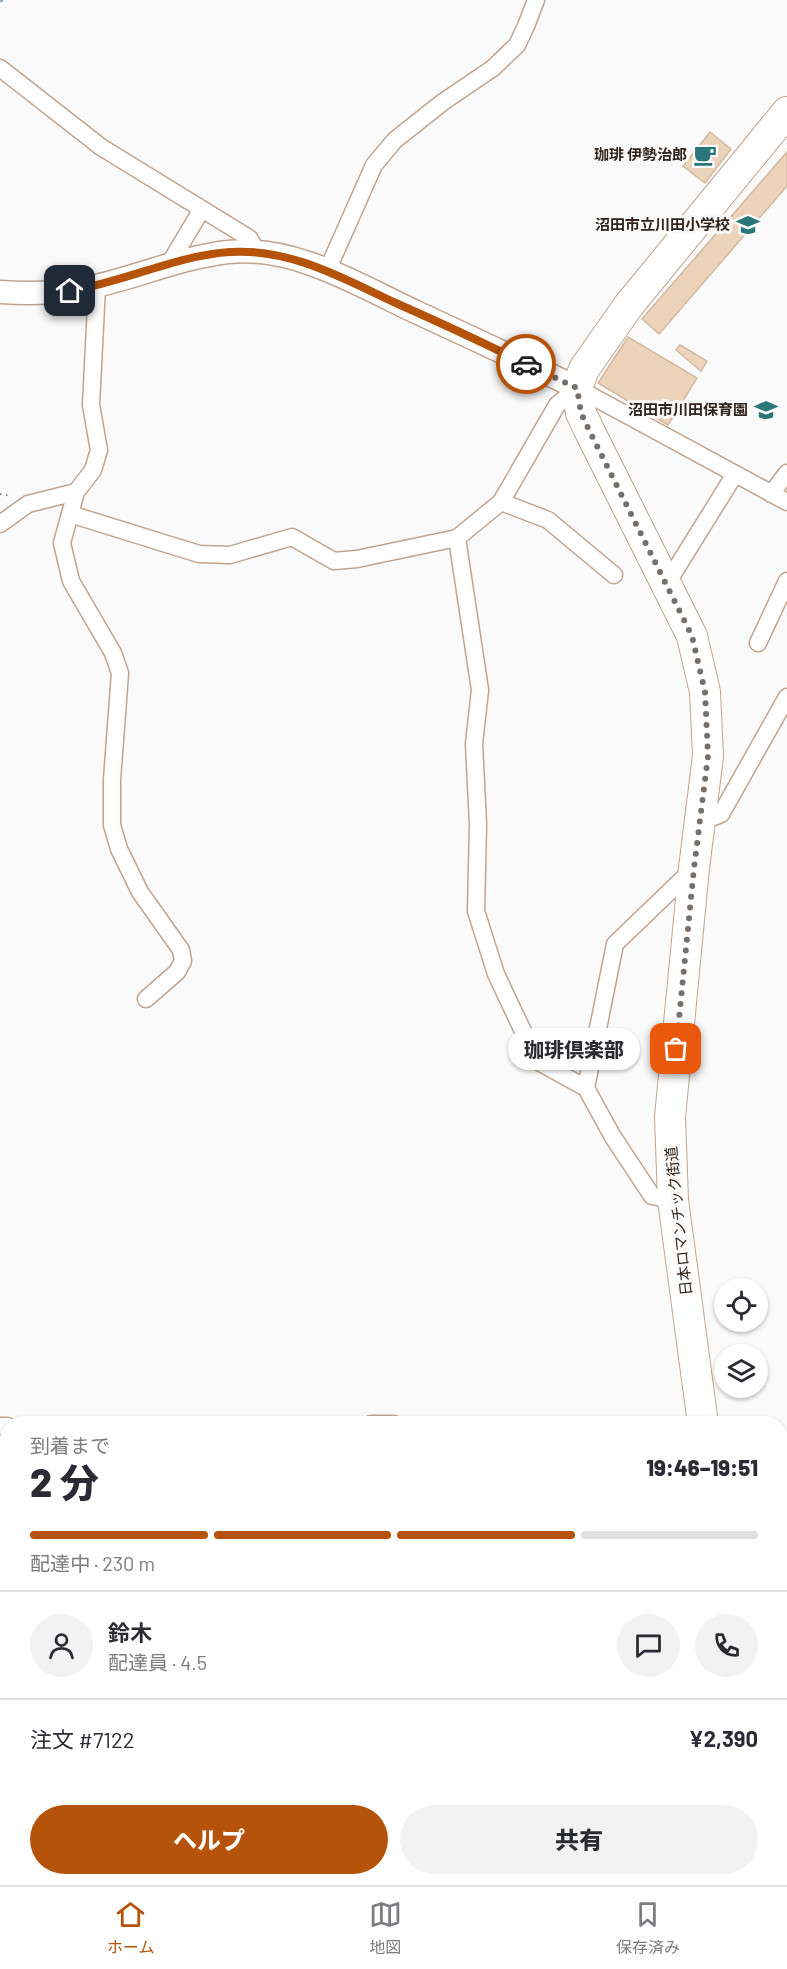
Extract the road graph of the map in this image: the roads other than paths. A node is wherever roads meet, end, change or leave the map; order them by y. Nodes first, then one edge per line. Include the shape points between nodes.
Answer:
1 (536, 0) edge
2 (0, 68) edge
3 (787, 112) edge
4 (202, 209) junction
5 (257, 252) junction
6 (168, 266) junction
7 (327, 271) junction
8 (97, 286) junction
9 (0, 292) edge
10 (577, 388) junction
11 (787, 473) edge
12 (735, 474) junction
13 (76, 492) junction
14 (771, 494) junction
15 (501, 502) junction
16 (787, 502) edge
17 (70, 514) junction
18 (0, 524) edge
19 (457, 538) junction
20 (614, 575) dead end
21 (787, 581) edge
22 (666, 585) junction
23 (758, 643) dead end
24 (787, 697) edge
25 (700, 822) junction
26 (694, 868) junction
27 (146, 999) dead end
28 (586, 1088) junction
29 (673, 1200) junction
30 (702, 1416) edge

1 - 7 street via 517,45 493,68 395,140 374,165
2 - 4 street via 101,147
3 - 10 highway via 629,305 584,369
4 - 5 street via 249,238
4 - 6 street
5 - 6 main road via 228,252
5 - 7 main road
6 - 8 main road
7 - 10 main road
8 - 9 main road via 46,293
8 - 13 street via 91,405 99,450 93,470
10 - 12 street
10 - 15 street via 557,405
10 - 22 highway, 日本ロマンチック街道 via 581,413
11 - 14 street
12 - 14 street
12 - 22 street
13 - 17 street
13 - 18 street via 28,504
14 - 16 street
15 - 19 street
15 - 20 street via 548,520
17 - 19 street via 199,554 230,555 292,537 334,561
17 - 27 street via 62,543 71,581 113,653 120,673 112,825 140,891 181,950 183,961 177,972
19 - 28 street via 480,690 474,744 478,824 476,911 496,974 537,1061
21 - 23 street
22 - 25 highway, 日本ロマンチック街道 via 692,636 705,692 708,756
24 - 25 street via 721,814
25 - 26 highway, 日本ロマンチック街道
26 - 28 street via 615,944
26 - 29 highway, 日本ロマンチック街道 via 670,1117
28 - 29 street via 652,1196
29 - 30 highway, 日本ロマンチック街道

